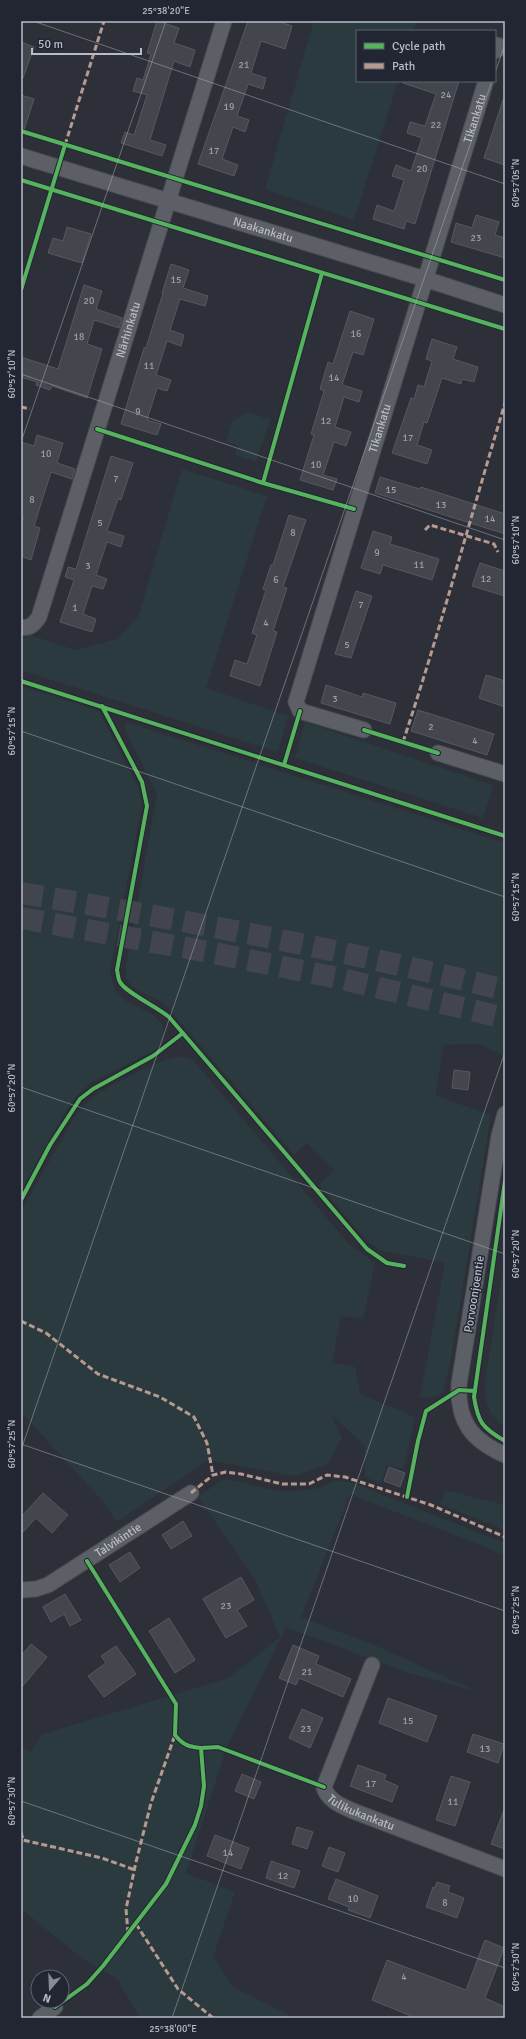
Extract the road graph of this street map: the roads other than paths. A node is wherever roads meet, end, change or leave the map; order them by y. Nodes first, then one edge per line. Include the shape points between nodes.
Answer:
1 (224, 21) edge
2 (496, 48) edge
3 (505, 48) edge
4 (486, 82) edge
5 (21, 156) edge
6 (166, 201) junction
7 (425, 279) junction
8 (505, 305) edge
9 (21, 627) edge
10 (364, 730) dead end
11 (438, 753) dead end
12 (505, 774) edge
13 (505, 1114) edge
14 (505, 1455) edge
15 (191, 1493) dead end
16 (21, 1590) edge
17 (372, 1665) dead end
18 (505, 1870) edge
19 (52, 2009) edge
20 (40, 2018) edge

1 - 6 street, Närhinkatu
2 - 3 street via 497,45
4 - 7 street, Tikankatu
5 - 6 street, Naakankatu
6 - 7 street, Naakankatu
6 - 9 street, Närhinkatu via 39,617 33,625
7 - 8 street, Naakankatu
7 - 10 street, Tikankatu via 296,702 300,711
11 - 12 street
13 - 14 street, Porvoonjoentie via 499,1136 459,1384 462,1416 473,1434 484,1444
15 - 16 street, Talvikintie via 48,1584 36,1589
17 - 18 street, Tulikukankatu via 324,1787 325,1793 339,1805 353,1812
19 - 20 street

